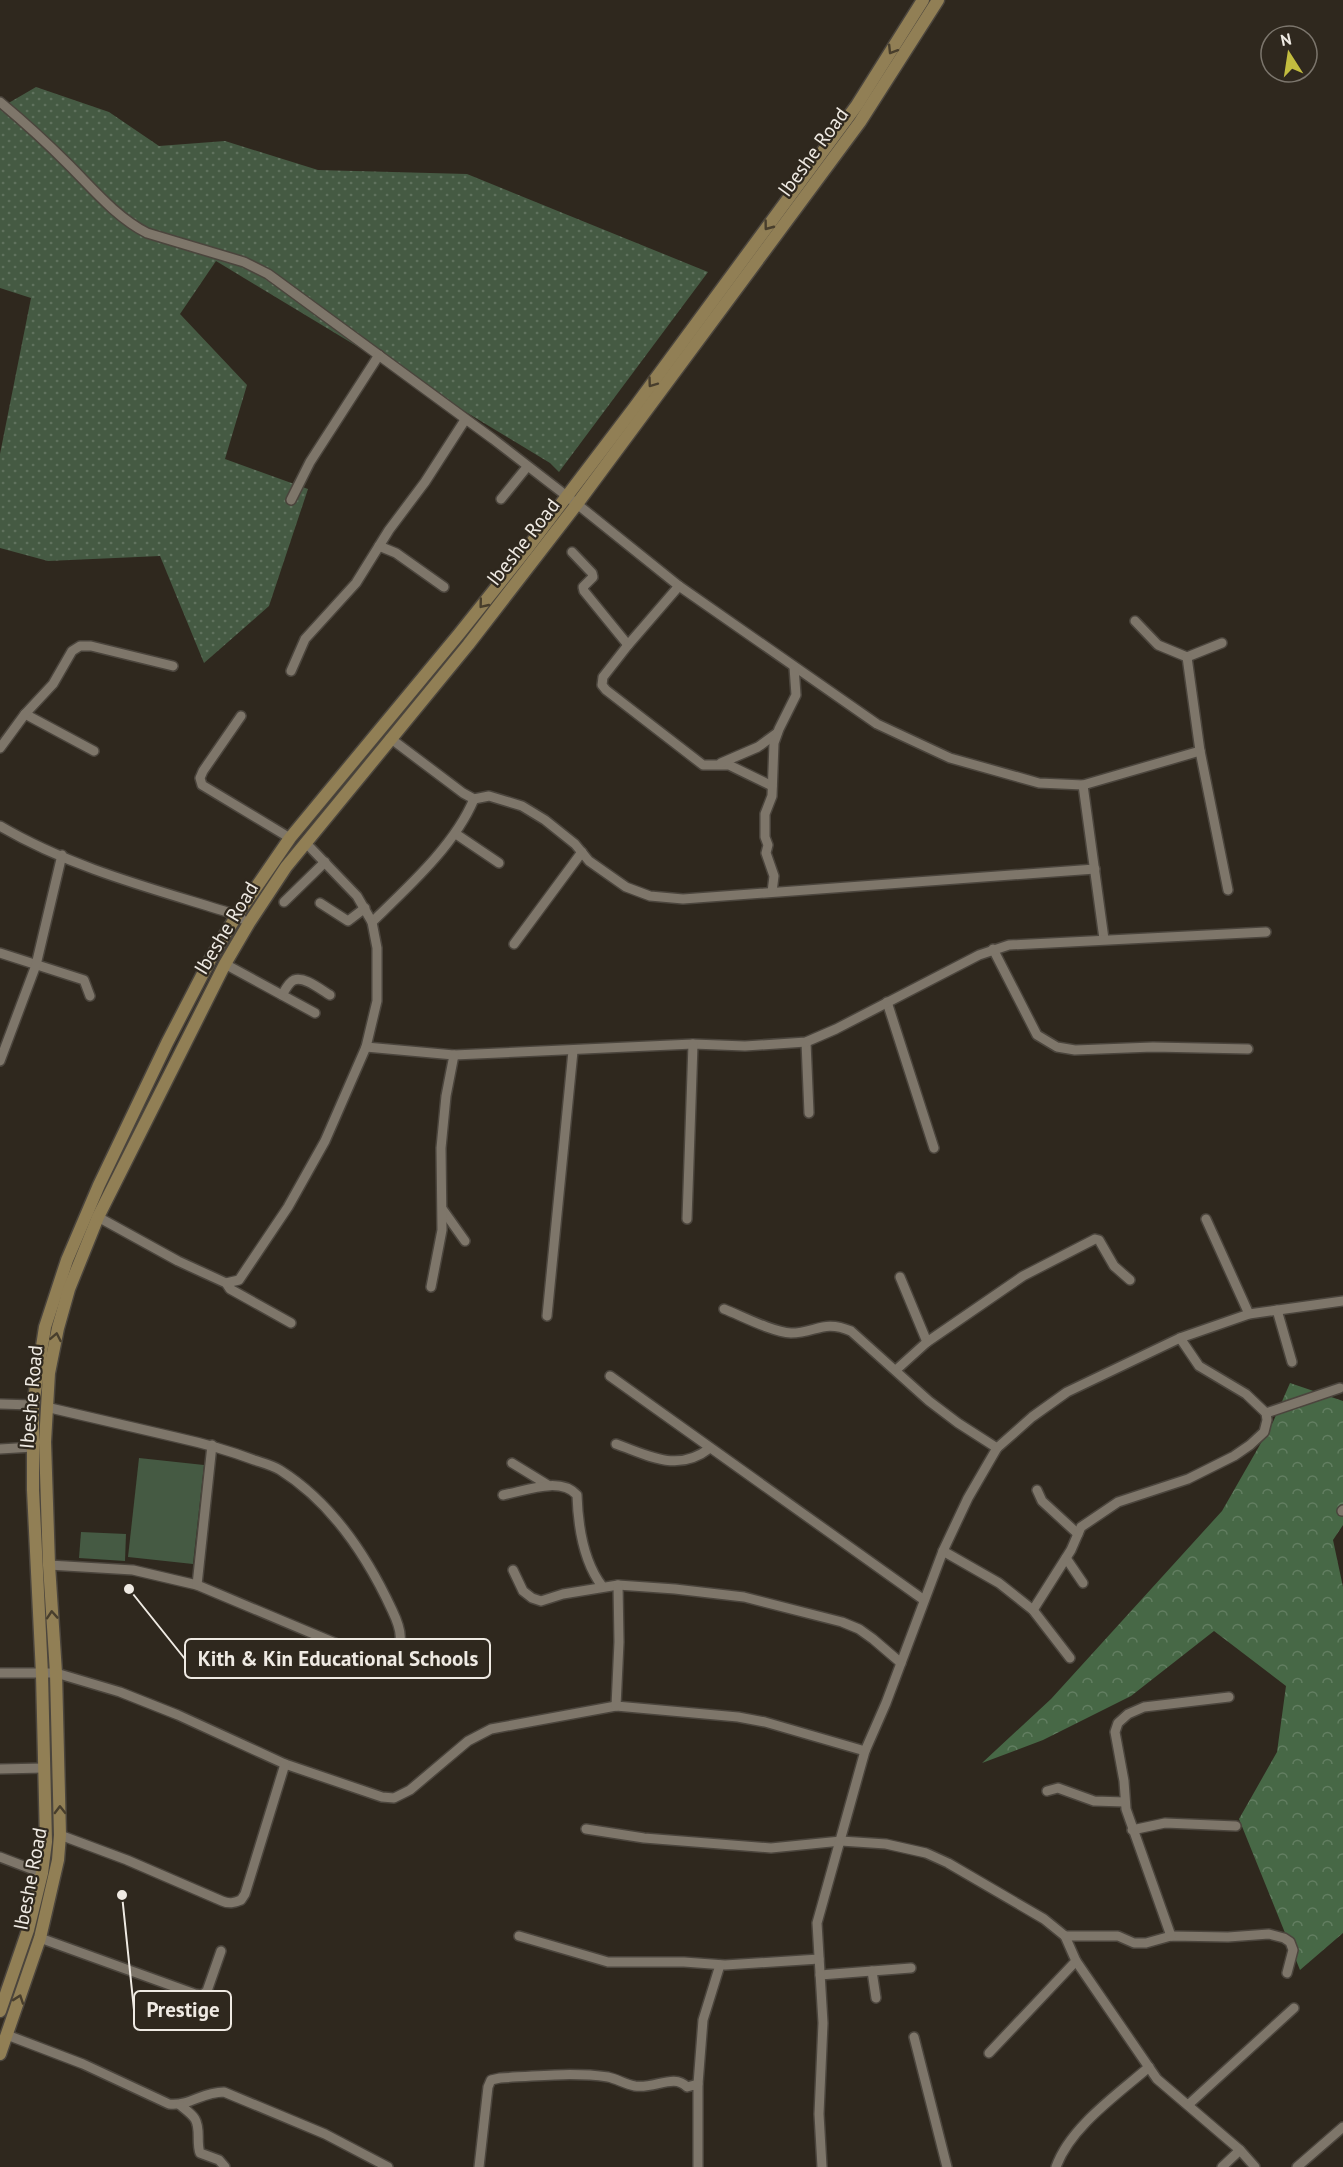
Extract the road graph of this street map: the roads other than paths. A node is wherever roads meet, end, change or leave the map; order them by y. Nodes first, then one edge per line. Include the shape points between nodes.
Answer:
1 (923, 0) edge
2 (938, 0) edge
3 (0, 102) edge
4 (379, 355) junction
5 (465, 420) junction
6 (527, 467) junction
7 (501, 499) dead end
8 (291, 500) dead end
9 (572, 500) junction
10 (379, 546) junction
11 (572, 552) dead end
12 (679, 586) junction
13 (444, 587) dead end
14 (1135, 621) dead end
15 (1222, 643) dead end
16 (628, 645) junction
17 (1187, 657) junction
18 (173, 666) dead end
19 (794, 667) junction
20 (291, 671) dead end
21 (26, 714) junction
22 (241, 716) dead end
23 (778, 733) junction
24 (390, 738) junction
25 (0, 748) edge
26 (94, 751) dead end
27 (1200, 751) junction
28 (716, 765) junction
29 (1083, 785) junction
30 (772, 786) junction
31 (474, 799) junction
32 (0, 826) edge
33 (456, 834) junction
34 (290, 838) junction
35 (305, 842) junction
36 (582, 852) junction
37 (62, 855) junction
38 (325, 862) junction
39 (499, 863) dead end
40 (1095, 869) junction
41 (1228, 890) dead end
42 (772, 892) junction
43 (284, 902) dead end
44 (320, 903) dead end
45 (365, 908) junction
46 (237, 915) junction
47 (372, 922) junction
48 (249, 924) junction
49 (1266, 932) dead end
50 (1104, 939) junction
51 (514, 944) dead end
52 (993, 949) junction
53 (0, 953) edge
54 (225, 964) junction
55 (36, 965) junction
56 (282, 995) junction
57 (330, 995) dead end
58 (90, 996) dead end
59 (886, 1002) junction
60 (315, 1013) dead end
61 (806, 1042) junction
62 (693, 1044) junction
63 (366, 1047) junction
64 (1248, 1049) dead end
65 (573, 1051) junction
66 (454, 1055) junction
67 (0, 1061) edge
68 (809, 1113) dead end
69 (934, 1148) dead end
70 (442, 1208) junction
71 (98, 1217) junction
72 (687, 1219) dead end
73 (1206, 1219) dead end
74 (465, 1240) dead end
75 (900, 1277) dead end
76 (1130, 1280) dead end
77 (226, 1283) junction
78 (431, 1287) dead end
79 (1343, 1301) edge
80 (724, 1309) dead end
81 (1277, 1310) junction
82 (1249, 1314) junction
83 (547, 1316) dead end
84 (291, 1323) dead end
85 (1180, 1338) junction
86 (927, 1342) junction
87 (1292, 1362) dead end
88 (896, 1370) junction
89 (610, 1376) dead end
90 (1340, 1388) dead end
91 (0, 1404) edge
92 (33, 1405) junction
93 (46, 1407) junction
94 (1266, 1413) junction
95 (616, 1444) dead end
96 (212, 1445) junction
97 (33, 1447) junction
98 (710, 1448) junction
99 (997, 1448) junction
100 (0, 1449) edge
101 (512, 1463) dead end
102 (548, 1485) junction
103 (1037, 1490) dead end
104 (503, 1495) dead end
105 (1078, 1534) junction
106 (943, 1551) junction
107 (1066, 1558) junction
108 (49, 1565) junction
109 (513, 1570) dead end
110 (1083, 1583) dead end
111 (197, 1585) junction
112 (618, 1585) junction
113 (602, 1586) junction
114 (924, 1600) junction
115 (1033, 1610) junction
116 (1070, 1658) dead end
117 (901, 1663) junction
118 (0, 1673) edge
119 (56, 1673) junction
120 (42, 1674) junction
121 (1229, 1697) dead end
122 (616, 1706) junction
123 (865, 1751) junction
124 (285, 1764) junction
125 (44, 1768) junction
126 (0, 1769) edge
127 (1047, 1791) dead end
128 (1125, 1802) junction
129 (1236, 1826) dead end
130 (586, 1829) dead end
131 (1132, 1830) junction
132 (60, 1835) junction
133 (840, 1841) junction
134 (0, 1857) edge
135 (42, 1873) junction
136 (519, 1936) dead end
137 (1065, 1936) junction
138 (1171, 1936) junction
139 (40, 1938) junction
140 (220, 1950) dead end
141 (819, 1959) junction
142 (1076, 1961) junction
143 (720, 1965) junction
144 (911, 1968) dead end
145 (872, 1971) junction
146 (1287, 1973) dead end
147 (820, 1975) junction
148 (876, 1998) dead end
149 (1294, 2008) dead end
150 (0, 2011) edge
151 (7, 2035) junction
152 (914, 2037) dead end
153 (989, 2053) dead end
154 (0, 2054) edge
155 (1149, 2067) junction
156 (698, 2084) junction
157 (180, 2105) junction
158 (1188, 2105) junction
159 (1343, 2127) edge
160 (1240, 2150) junction
161 (225, 2167) edge
162 (388, 2167) edge
163 (479, 2167) edge
164 (698, 2167) edge
165 (822, 2167) edge
166 (946, 2167) edge
167 (1056, 2167) edge
168 (1221, 2167) edge
169 (1255, 2167) edge
170 (1297, 2167) edge

1 -> 9 main road, Ibeshe Road via 857,105
2 - 9 main road, Ibeshe Road via 860,122
3 - 4 street via 35,130 133,225 147,233 244,262 268,274
4 - 5 street
4 - 8 street via 310,462
5 - 6 street
5 - 10 street
6 - 7 street
6 - 9 street
9 - 12 street
9 - 24 main road, Ibeshe Road via 468,645
9 -> 34 main road, Ibeshe Road
10 - 13 street via 396,553
10 - 20 street via 356,583 305,639
11 - 16 street via 592,573 584,591
12 - 16 street
12 - 19 street
14 - 17 street via 1158,645
15 - 17 street
16 - 28 street via 603,677 602,685 703,765
17 - 27 street
18 - 21 street via 80,646 72,651 53,684
19 - 23 street via 796,695
19 - 29 street via 877,724 950,758 1039,783
21 - 25 street
21 - 26 street
22 - 34 street via 202,771 201,785
23 - 28 street via 758,747
23 - 30 street
24 - 31 street
24 - 35 main road, Ibeshe Road
27 - 29 street
27 - 41 street
28 - 30 street via 729,765
29 - 40 street
30 - 42 street via 765,814 765,837 774,876
31 - 33 street
31 - 36 street via 489,795 522,806
32 - 37 street
33 - 39 street
33 - 47 street
34 - 46 main road, Ibeshe Road
35 - 38 street
35 - 48 main road, Ibeshe Road
36 - 42 street via 626,887 650,896 683,899
36 - 51 street
37 - 46 street via 110,875
37 - 55 street
38 - 43 street
38 - 45 street
40 - 42 street
40 - 50 street
44 - 45 street via 348,921
45 - 47 street
46 - 48 street
46 - 92 main road, Ibeshe Road via 167,1043 67,1260 45,1327
47 - 63 street via 377,948 377,1001
48 - 54 main road, Ibeshe Road
49 - 50 street
50 - 52 street
52 - 59 street
52 - 64 street via 1037,1035 1057,1047
53 - 55 street
54 - 56 street
54 - 71 main road, Ibeshe Road
55 - 58 street via 84,980
55 - 67 street
56 - 57 street via 296,979
56 - 60 street
59 - 61 street
59 - 69 street
61 - 62 street
61 - 68 street
62 - 65 street
62 - 72 street
63 - 66 street
63 - 77 street via 325,1141 288,1207 239,1280
65 - 66 street
65 - 83 street
66 - 70 street via 441,1148
70 - 74 street
70 - 78 street
71 - 77 street
93 -> 71 main road, Ibeshe Road via 58,1328 69,1288
73 - 82 street
75 - 86 street
76 - 86 street via 1114,1266 1095,1239 1023,1276
77 - 84 street via 230,1289
79 - 81 street
80 - 88 street via 792,1333 838,1325 851,1331
81 - 82 street
81 - 87 street
82 - 85 street
85 - 94 street via 1199,1366 1246,1394
85 - 99 street via 1067,1392
86 - 88 street
88 - 99 street via 928,1401
89 - 98 street
90 - 94 street
91 - 92 street
92 - 97 main road, Ibeshe Road
93 - 96 street
93 - 108 main road, Ibeshe Road
94 - 105 street via 1264,1432 1234,1456 1188,1479 1118,1502 1081,1527
95 - 98 street via 666,1462 699,1457
96 - 111 street
96 - 111 street via 278,1468 327,1508 370,1567 393,1612 401,1633 400,1642 396,1652 378,1661
97 - 100 street
97 - 120 main road, Ibeshe Road
98 - 114 street
99 - 106 street
101 - 102 street
102 - 104 street
102 - 113 street via 572,1489 577,1495 587,1558
103 - 105 street via 1042,1502
105 - 107 street
106 - 114 street
106 - 115 street via 999,1583
107 - 110 street
107 - 115 street
108 - 111 street via 133,1570
119 -> 108 main road, Ibeshe Road
109 - 113 street via 523,1591 541,1601
112 - 113 street
112 - 117 street via 744,1598 842,1622 859,1629
112 - 122 street
114 - 117 street
115 - 116 street
117 - 123 street
118 - 120 street
119 - 120 street
119 - 124 street via 168,1711
132 -> 119 main road, Ibeshe Road
120 - 125 main road, Ibeshe Road
121 - 128 street via 1144,1707 1118,1723 1115,1732
122 - 123 street via 738,1717
122 - 124 street via 491,1729 468,1741 410,1790 394,1798
123 - 133 street
124 - 132 street via 245,1894 229,1904
125 - 126 street
125 - 135 main road, Ibeshe Road via 47,1823
127 - 128 street via 1058,1788 1094,1801
128 - 131 street
129 - 131 street via 1165,1823
130 - 133 street via 644,1838 771,1848
131 - 138 street
132 - 139 main road, Ibeshe Road
133 - 137 street via 886,1844 926,1853 1014,1901
133 - 141 street via 817,1923
134 - 135 street
135 - 150 main road, Ibeshe Road via 28,1930
136 - 143 street via 608,1962
137 - 138 street via 1118,1936 1134,1943
137 - 142 street
138 - 146 street via 1269,1934 1284,1938 1293,1950
139 - 140 street via 195,1995 207,1991
151 -> 139 main road, Ibeshe Road
141 - 143 street
141 - 147 street
142 - 153 street
142 - 155 street
143 - 156 street via 703,2020
144 - 145 street
145 - 147 street
145 - 148 street
147 - 165 street
149 - 158 street
151 - 154 main road, Ibeshe Road
151 - 157 street via 83,2064 169,2104
152 - 166 street
155 - 158 street
155 - 167 street via 1091,2118 1062,2152
156 - 163 street via 687,2087 675,2079 653,2086 635,2086 608,2078 560,2075 491,2080
156 - 164 street
157 - 161 street via 195,2118 200,2154 219,2160
157 - 162 street via 210,2092 224,2092 325,2134
158 - 160 street
159 - 170 street
160 - 168 street
160 - 169 street

